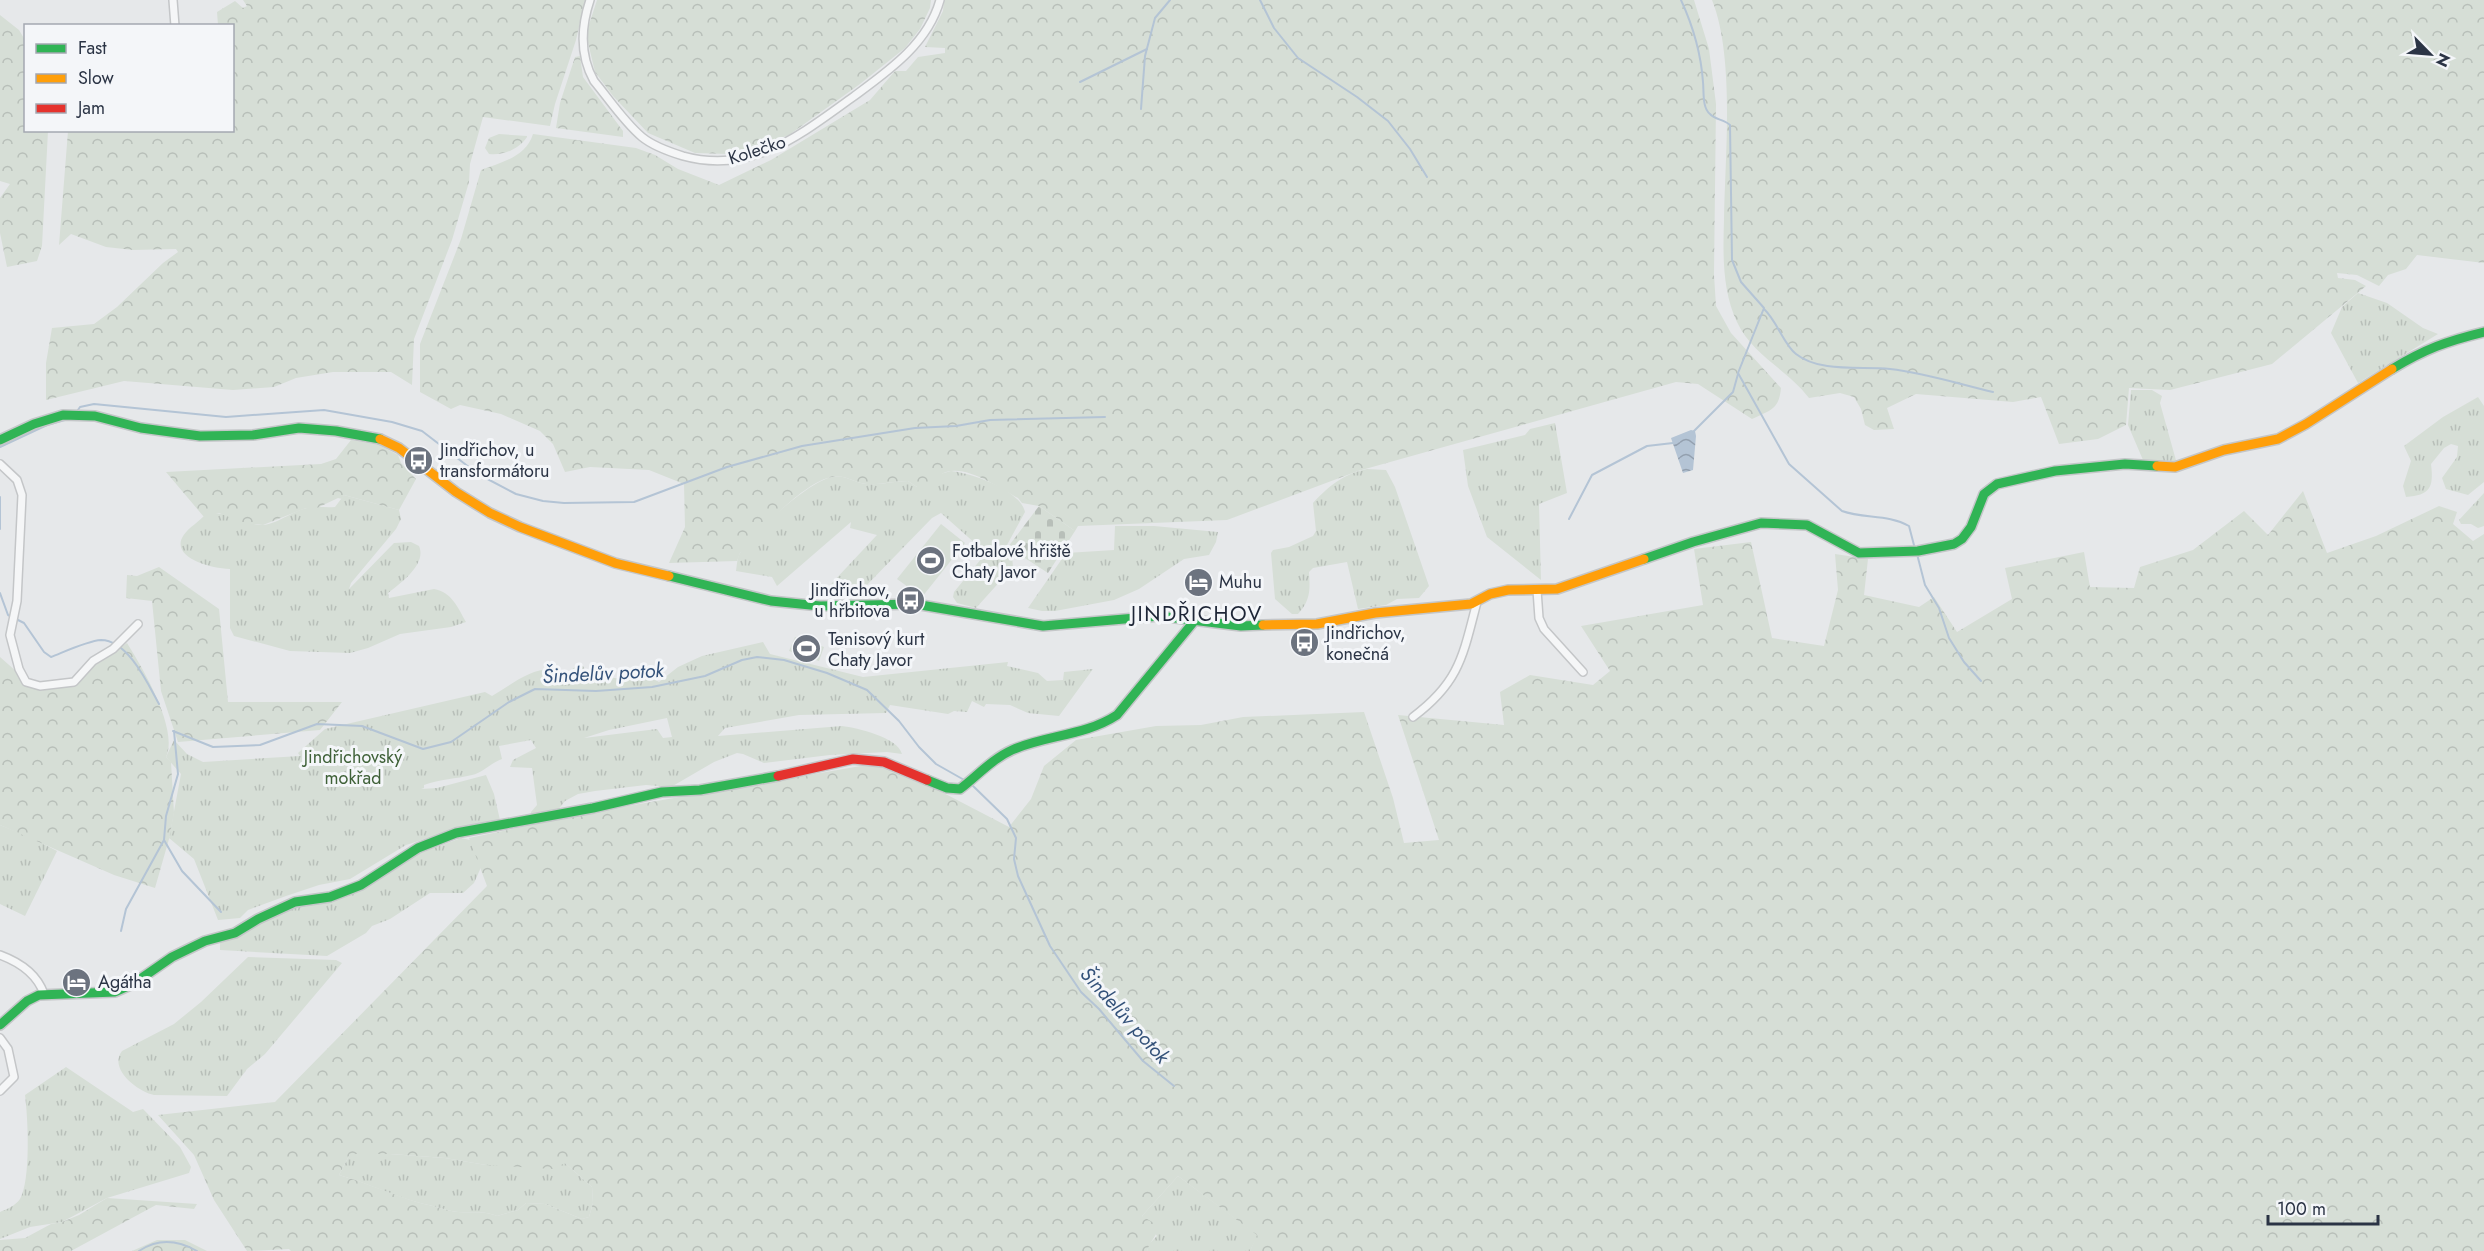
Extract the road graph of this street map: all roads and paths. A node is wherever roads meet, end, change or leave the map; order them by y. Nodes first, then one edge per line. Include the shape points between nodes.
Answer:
1 (173, 0) edge
2 (590, 0) edge
3 (940, 0) edge
4 (175, 24) edge
5 (2484, 332) edge
6 (0, 440) edge
7 (0, 464) edge
8 (1537, 590) junction
9 (1477, 602) junction
10 (1196, 619) junction
11 (138, 624) dead end
12 (1583, 672) dead end
13 (1413, 717) dead end
14 (0, 955) edge
15 (44, 994) junction
16 (0, 1025) edge
17 (0, 1038) edge
18 (0, 1091) edge

1 - 4 street
2 - 3 street, Kolečko via 583,29 588,71 594,81 642,137 671,152 716,162 736,161 790,141 854,96 906,55
5 - 8 street via 2445,341 2420,352 2278,439 2224,450 2175,467 2125,464 2055,471 1997,483 1984,494 1971,527 1954,544 1918,551 1859,553 1807,525 1761,523 1571,585
6 - 10 street via 34,424 74,415 200,436 253,435 299,428 336,431 381,439 399,448 456,492 520,527 615,563 771,601 820,606 915,604 1043,626 1159,616
7 - 11 street via 17,480 22,495 11,644 26,682 40,686 74,682 93,660 113,649
8 - 9 street via 1508,590
8 - 12 street via 1544,629
9 - 10 street via 1317,624 1241,626
9 - 13 street via 1456,672 1443,691
10 - 15 street via 1107,723 1009,751 960,789 947,788 884,762 853,759 792,774 700,790 662,792 456,833 418,848 361,885 330,897 295,902 236,933 205,941 115,992
14 - 15 street via 21,965
15 - 16 street via 27,1001
17 - 18 street via 8,1049 14,1077

